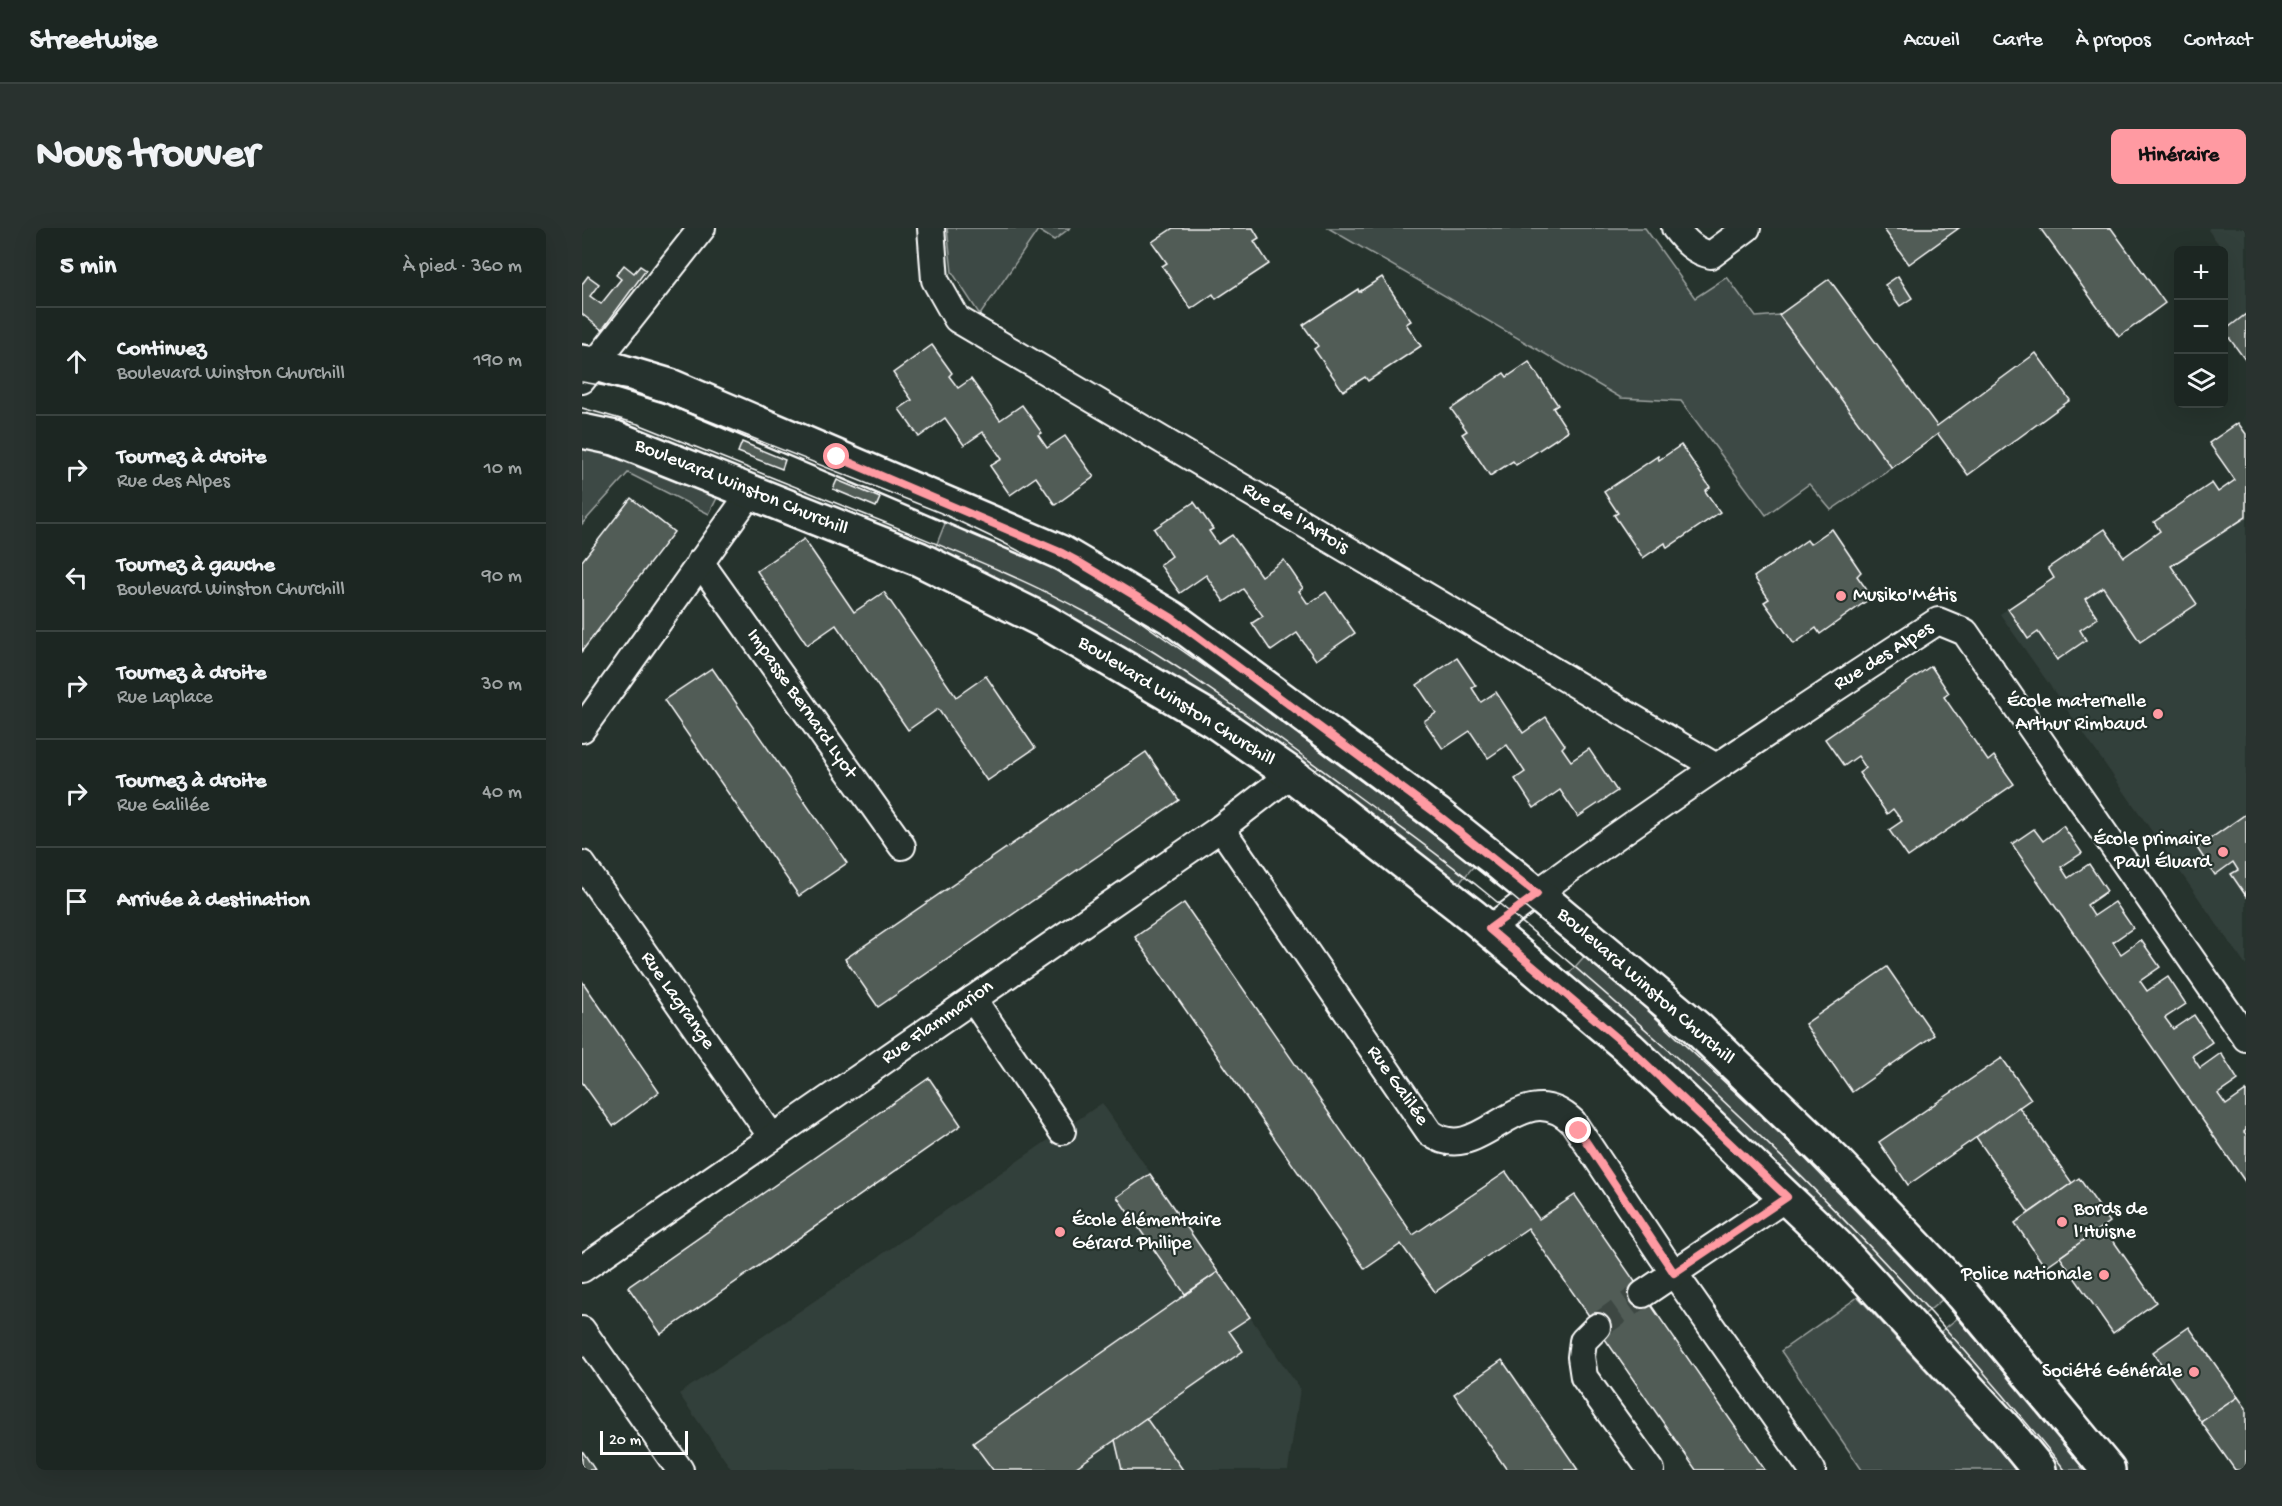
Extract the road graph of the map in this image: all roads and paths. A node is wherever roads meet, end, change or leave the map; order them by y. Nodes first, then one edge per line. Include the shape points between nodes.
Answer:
1 (702, 228) edge
2 (931, 228) edge
3 (1675, 228) edge
4 (1747, 228) edge
5 (587, 369) edge
6 (582, 431) edge
7 (751, 492) junction
8 (700, 562) junction
9 (582, 729) edge
10 (1716, 767) junction
11 (1291, 774) junction
12 (1221, 828) junction
13 (902, 846) dead end
14 (582, 864) edge
15 (1537, 894) junction
16 (1489, 929) junction
17 (973, 999) junction
18 (2246, 1038) edge
19 (1062, 1131) dead end
20 (772, 1137) junction
21 (1787, 1197) junction
22 (582, 1269) edge
23 (1674, 1273) junction
24 (1643, 1294) tunnel mouth
25 (1597, 1327) tunnel mouth
26 (582, 1330) edge
27 (680, 1470) edge
28 (1651, 1470) edge
29 (1812, 1470) edge
30 (2038, 1470) edge
31 (2108, 1470) edge

1 - 5 street
2 - 10 street, Rue de l'Artois via 935,280 957,319
3 - 4 street via 1699,252 1711,255
5 - 15 street, Boulevard Winston Churchill via 670,386 1066,555 1172,618 1437,814
6 - 7 street, Boulevard Winston Churchill via 615,438
7 - 8 street
7 - 11 street, Boulevard Winston Churchill via 919,559 1044,621 1214,720
8 - 9 street
8 - 13 street, Impasse Bernard Lyot
10 - 15 street, Rue des Alpes
10 - 18 street, Rue des Alpes via 1938,621 1965,632
11 - 12 street, Rue Flammarion
11 - 16 street, Boulevard Winston Churchill
12 - 17 street, Rue Flammarion
12 - 23 street, Rue Galilée via 1430,1133 1447,1140 1472,1139 1519,1111 1535,1107 1566,1116
14 - 20 street, Rue Lagrange
15 - 16 street, Rue des Alpes
15 - 31 street, Boulevard Winston Churchill via 1696,1028 1837,1163 1963,1295
16 - 21 street, Boulevard Winston Churchill via 1629,1048
17 - 19 street
17 - 20 street, Rue Flammarion
20 - 22 street, Rue Flammarion
21 - 23 street
21 - 30 street, Boulevard Winston Churchill via 1967,1387
23 - 24 street
23 - 29 street, Rue Galilée
25 - 28 street via 1583,1341 1584,1377
26 - 27 street

